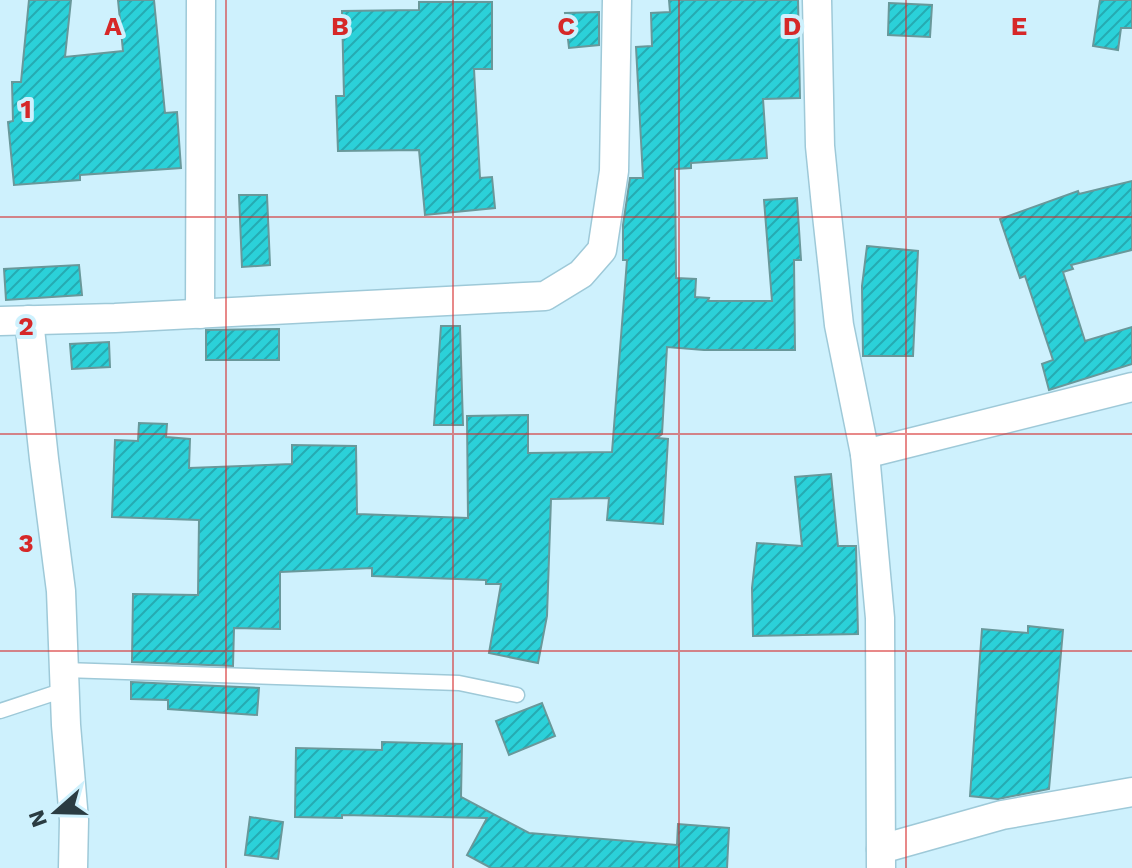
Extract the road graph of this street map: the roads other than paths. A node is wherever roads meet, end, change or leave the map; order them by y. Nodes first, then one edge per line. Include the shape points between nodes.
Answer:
1 (201, 0) edge
2 (617, 0) edge
3 (817, 0) edge
4 (200, 314) junction
5 (29, 320) junction
6 (0, 321) edge
7 (1132, 387) edge
8 (865, 454) junction
9 (64, 680) junction
10 (517, 695) dead end
11 (0, 711) edge
12 (1132, 792) edge
13 (881, 859) edge
14 (73, 868) edge

1 - 4 street
2 - 4 street via 614,171 602,250 581,274 545,296
3 - 8 street via 826,206 839,325
4 - 5 street
5 - 6 street
5 - 9 street via 61,591
7 - 8 street
8 - 13 street via 880,618
9 - 10 lane via 459,683
9 - 11 lane
9 - 14 street
12 - 13 street via 1002,815

